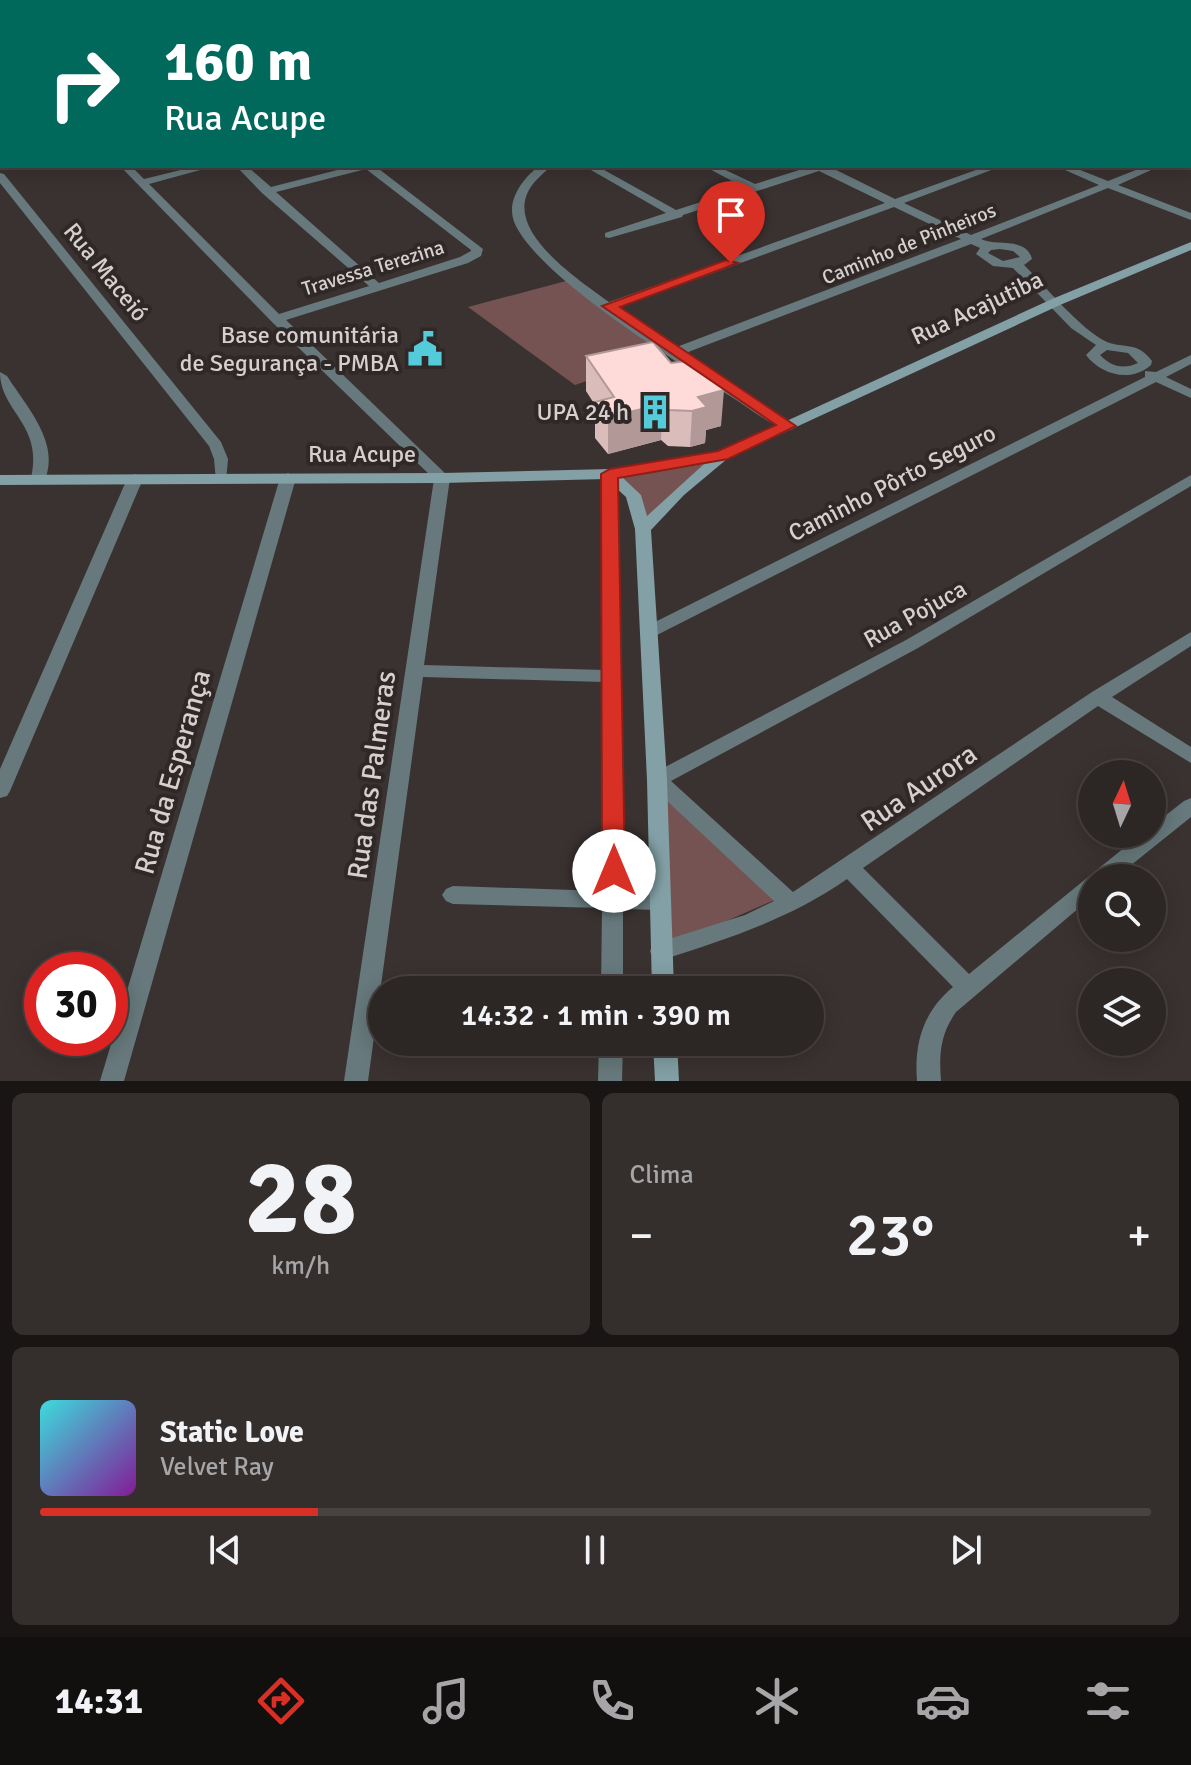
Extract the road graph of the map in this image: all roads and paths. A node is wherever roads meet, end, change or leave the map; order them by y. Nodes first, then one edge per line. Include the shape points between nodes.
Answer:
1 (127, 168) edge
2 (202, 168) edge
3 (243, 168) edge
4 (359, 168) edge
5 (370, 168) edge
6 (543, 168) edge
7 (593, 168) edge
8 (713, 168) edge
9 (819, 168) edge
10 (824, 168) edge
11 (991, 168) edge
12 (1066, 168) edge
13 (1150, 168) edge
14 (0, 176) edge
15 (143, 182) junction
16 (1110, 186) junction
17 (756, 189) junction
18 (266, 191) junction
19 (894, 203) junction
20 (678, 215) junction
21 (1191, 217) edge
22 (609, 235) dead end
23 (969, 240) junction
24 (1191, 246) edge
25 (987, 247) junction
26 (1016, 264) junction
27 (378, 288) junction
28 (1056, 302) junction
29 (609, 306) junction
30 (277, 319) junction
31 (1105, 346) junction
32 (675, 352) junction
33 (1191, 359) edge
34 (1140, 369) junction
35 (0, 376) edge
36 (1156, 377) junction
37 (1191, 394) edge
38 (788, 426) junction
39 (722, 456) junction
40 (610, 474) junction
41 (221, 478) junction
42 (288, 478) junction
43 (442, 478) junction
44 (39, 479) junction
45 (135, 479) junction
46 (0, 480) edge
47 (1191, 480) edge
48 (643, 529) junction
49 (649, 632) junction
50 (1191, 638) edge
51 (416, 671) junction
52 (613, 676) junction
53 (1098, 697) junction
54 (1191, 756) edge
55 (657, 780) junction
56 (0, 791) edge
57 (1191, 806) edge
58 (1118, 864) edge
59 (850, 869) junction
60 (453, 895) dead end
61 (1078, 897) edge
62 (614, 899) junction
63 (659, 901) junction
64 (792, 904) junction
65 (661, 951) junction
66 (612, 976) edge
67 (662, 976) edge
68 (968, 987) junction
69 (611, 1056) edge
70 (666, 1056) edge
71 (112, 1081) edge
72 (356, 1081) edge
73 (610, 1081) edge
74 (667, 1081) edge
75 (929, 1081) edge

1 - 15 street
2 - 15 street
3 - 18 street
4 - 18 street
5 - 27 street, Travessa Terezina via 478,250 475,256
6 - 29 street via 528,179 521,195 518,213 523,228 561,271
7 - 20 street
8 - 17 street
9 - 17 street
10 - 19 street
11 - 19 street
12 - 16 street
13 - 16 street, Caminho de Pinheiros
14 - 41 street, Rua Maceió via 216,445
15 - 30 street
16 - 21 street
16 - 23 street, Caminho de Pinheiros
17 - 20 street
18 - 27 street
19 - 23 street
19 - 29 street
20 - 22 street
23 - 25 street
23 - 32 street, Caminho de Pinheiros
24 - 28 street, Rua Acajutiba
25 - 26 street via 982,250 985,258
25 - 26 street via 1009,246 1023,252 1026,259
26 - 28 street
27 - 30 street, Travessa Terezina
28 - 31 street
28 - 38 street, Rua Acajutiba
29 - 32 street
30 - 43 street
31 - 34 street via 1138,353 1145,361
31 - 34 street via 1093,355 1100,364
32 - 38 street
33 - 36 street, Caminho Pôrto Seguro
34 - 36 street
35 - 44 street via 43,447 45,465
36 - 37 street
36 - 49 street, Caminho Pôrto Seguro
38 - 39 street, Rua Acajutiba
39 - 40 street, Rua Acupe
39 - 48 street, Rua Acajutiba
40 - 43 street, Rua Acupe
40 - 48 street via 633,495
40 - 52 street
41 - 42 street, Rua Acupe
41 - 45 street, Rua Acupe
42 - 43 street, Rua Acupe
42 - 71 street, Rua da Esperança
43 - 51 street, Rua das Palmeras
44 - 45 street, Rua Acupe
44 - 46 street, Rua Acupe
45 - 56 street
47 - 55 street, Rua Pojuca via 925,636
48 - 49 street
49 - 55 street
50 - 53 street, Rua Aurora
51 - 52 street
51 - 72 street, Rua das Palmeras
52 - 62 street
53 - 54 street
53 - 59 street, Rua Aurora
55 - 63 street
55 - 64 street
57 - 58 street
59 - 64 street, Rua Aurora
59 - 68 street
60 - 62 street
61 - 68 street
62 - 63 street
62 - 66 street
63 - 65 street
64 - 65 street, Rua Aurora
65 - 67 street
68 - 75 street via 931,1028
69 - 73 street
70 - 74 street

